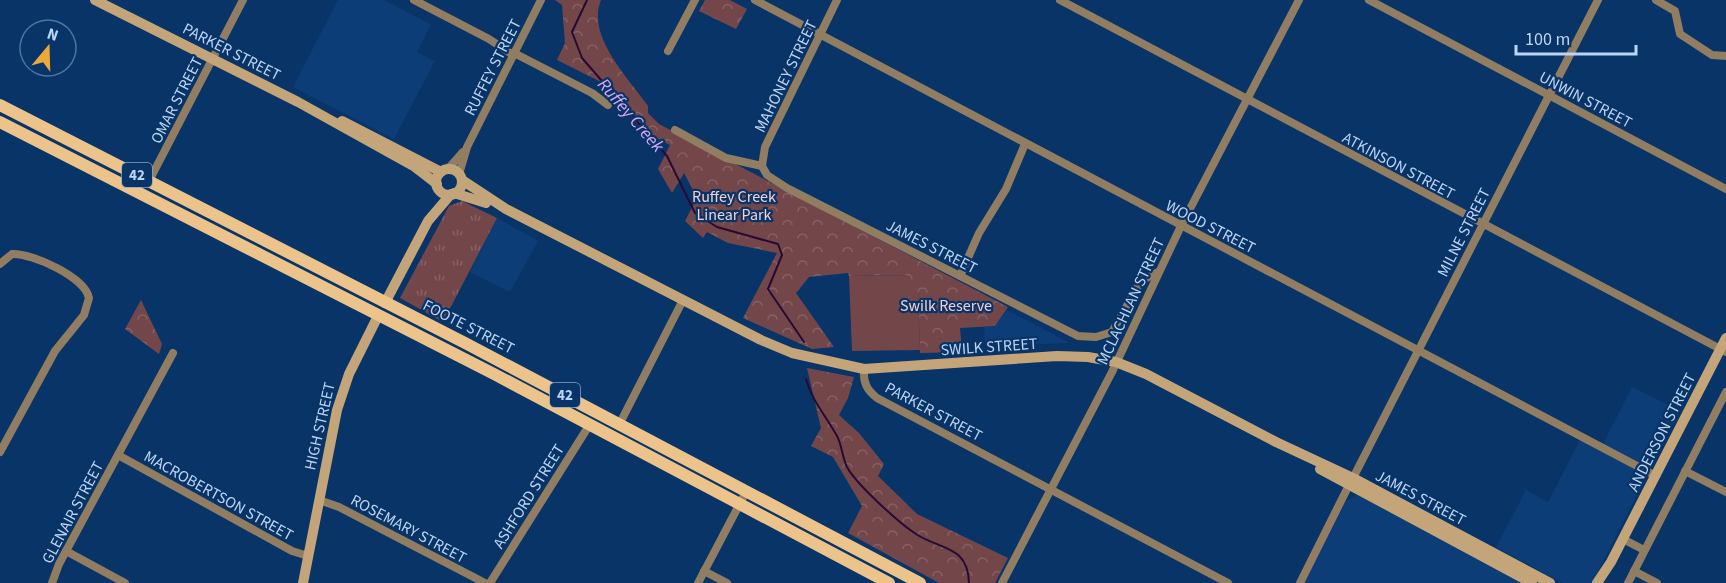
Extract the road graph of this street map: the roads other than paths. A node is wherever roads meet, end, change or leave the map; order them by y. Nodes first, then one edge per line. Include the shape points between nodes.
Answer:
1 (95, 0) edge
2 (108, 0) edge
3 (243, 0) edge
4 (414, 0) edge
5 (541, 0) edge
6 (695, 0) edge
7 (754, 0) edge
8 (837, 0) edge
9 (1060, 0) edge
10 (1299, 0) edge
11 (1369, 0) edge
12 (1598, 0) edge
13 (1656, 0) edge
14 (151, 26) junction
15 (820, 35) junction
16 (668, 51) dead end
17 (514, 53) junction
18 (1726, 56) edge
19 (213, 58) junction
20 (1548, 95) junction
21 (1246, 99) junction
22 (298, 102) junction
23 (0, 105) edge
24 (608, 105) dead end
25 (0, 122) edge
26 (675, 130) dead end
27 (1025, 144) junction
28 (762, 166) junction
29 (453, 173) junction
30 (149, 181) junction
31 (437, 186) junction
32 (1726, 189) edge
33 (453, 194) junction
34 (506, 209) junction
35 (428, 221) junction
36 (1482, 224) junction
37 (1181, 226) junction
38 (0, 264) edge
39 (1158, 272) junction
40 (960, 276) junction
41 (683, 300) junction
42 (386, 303) junction
43 (378, 316) junction
44 (1726, 338) edge
45 (1723, 350) edge
46 (1417, 352) junction
47 (173, 353) dead end
48 (1116, 362) junction
49 (864, 369) junction
50 (1726, 392) edge
51 (620, 423) junction
52 (590, 424) junction
53 (0, 452) edge
54 (118, 455) junction
55 (1685, 471) junction
56 (1656, 476) junction
57 (1351, 482) junction
58 (1050, 488) junction
59 (747, 490) junction
60 (1726, 492) edge
61 (319, 500) junction
62 (740, 503) junction
63 (1623, 540) junction
64 (1644, 550) junction
65 (66, 551) junction
66 (308, 556) junction
67 (1611, 562) junction
68 (704, 571) junction
69 (1634, 571) junction
70 (1528, 578) edge
71 (52, 583) edge
72 (125, 583) edge
73 (303, 583) edge
74 (484, 583) edge
75 (489, 583) edge
76 (698, 583) edge
77 (727, 583) edge
78 (889, 583) edge
79 (920, 583) edge
80 (1002, 583) edge
81 (1228, 583) edge
82 (1300, 583) edge
83 (1550, 583) edge
84 (1597, 583) edge
85 (1605, 583) edge
86 (1628, 583) edge
87 (1657, 583) edge

1 - 14 main road, PARKER STREET
2 - 14 main road, PARKER STREET
3 - 19 street, OMAR STREET
4 - 17 street
5 - 17 street, RUFFEY STREET
6 - 16 street
7 - 15 street, WOOD STREET
8 - 15 street, MAHONEY STREET
9 - 21 street, ATKINSON STREET
10 - 21 street, MCLACHLAN STREET
11 - 20 street, UNWIN STREET
12 - 20 street, MILNE STREET
13 - 18 street via 1675,11 1680,34 1712,55
14 - 19 main road, PARKER STREET
15 - 27 street, WOOD STREET
15 - 28 street, MAHONEY STREET via 765,147
17 - 24 street
17 - 29 street, RUFFEY STREET
19 - 22 main road, PARKER STREET
19 - 30 street, OMAR STREET
20 - 32 street, UNWIN STREET
20 - 36 street, MILNE STREET
21 - 36 street, ATKINSON STREET
21 - 37 street, MCLACHLAN STREET
22 - 29 main road, PARKER STREET
22 - 31 main road, PARKER STREET via 415,167
23 - 30 main road, FOOTE STREET / 42
25 - 43 main road, FOOTE STREET / 42
26 - 28 street via 726,158
27 - 37 street, WOOD STREET
27 - 40 street
28 - 40 street, JAMES STREET via 774,181
29 - 31 main road, HIGH STREET
29 - 33 main road, HIGH STREET via 460,188
29 - 34 main road, PARKER STREET
30 - 42 main road, FOOTE STREET / 42
31 - 33 main road, PARKER STREET via 445,194
31 - 35 main road, HIGH STREET
33 - 34 main road, PARKER STREET
33 - 35 main road, HIGH STREET
34 - 41 main road, PARKER STREET
35 - 42 main road, HIGH STREET
36 - 45 street, ATKINSON STREET
36 - 46 street, MILNE STREET
37 - 39 street, MCLACHLAN STREET
37 - 46 street, WOOD STREET
38 - 53 street via 9,255 22,254 52,266 84,287 89,298 79,322 59,344
39 - 40 street, JAMES STREET via 1141,281 1112,332 1092,338 1068,332
39 - 48 street, MCLACHLAN STREET
41 - 49 main road, PARKER STREET via 792,353
41 - 51 street
42 - 43 main road, HIGH STREET
42 - 51 main road, FOOTE STREET / 42
43 - 52 main road, FOOTE STREET / 42
43 - 61 main road, HIGH STREET via 342,392
44 - 45 main road, ANDERSON STREET
45 - 56 main road, ANDERSON STREET
46 - 56 street, WOOD STREET
46 - 57 street, MILNE STREET
47 - 54 street, GLENAIR STREET
48 - 49 main road, SWILK STREET via 1057,356
48 - 57 main road, JAMES STREET
48 - 58 street, MCLACHLAN STREET
49 - 58 street, PARKER STREET via 864,381 877,398
50 - 55 street
51 - 59 main road, FOOTE STREET / 42
52 - 62 main road, FOOTE STREET / 42
52 - 75 street, ASHFORD STREET
54 - 65 street, GLENAIR STREET
54 - 66 street, MACROBERTSON STREET
55 - 60 street
55 - 64 street
56 - 63 main road, ANDERSON STREET
57 - 70 main road, JAMES STREET
57 - 82 street, MILNE STREET
58 - 80 street, MCLACHLAN STREET
58 - 81 street, PARKER STREET
59 - 62 street
59 - 79 main road, FOOTE STREET / 42
61 - 66 main road, HIGH STREET
61 - 74 street, ROSEMARY STREET
62 - 68 street
62 - 78 main road, FOOTE STREET / 42
63 - 64 street
63 - 67 main road, ANDERSON STREET
64 - 69 street
65 - 71 street, GLENAIR STREET
65 - 72 street
66 - 73 main road, HIGH STREET
67 - 84 main road, ANDERSON STREET
67 - 85 main road, ANDERSON STREET
68 - 76 street
68 - 77 street
69 - 86 street
69 - 87 street
70 - 83 main road, JAMES STREET

